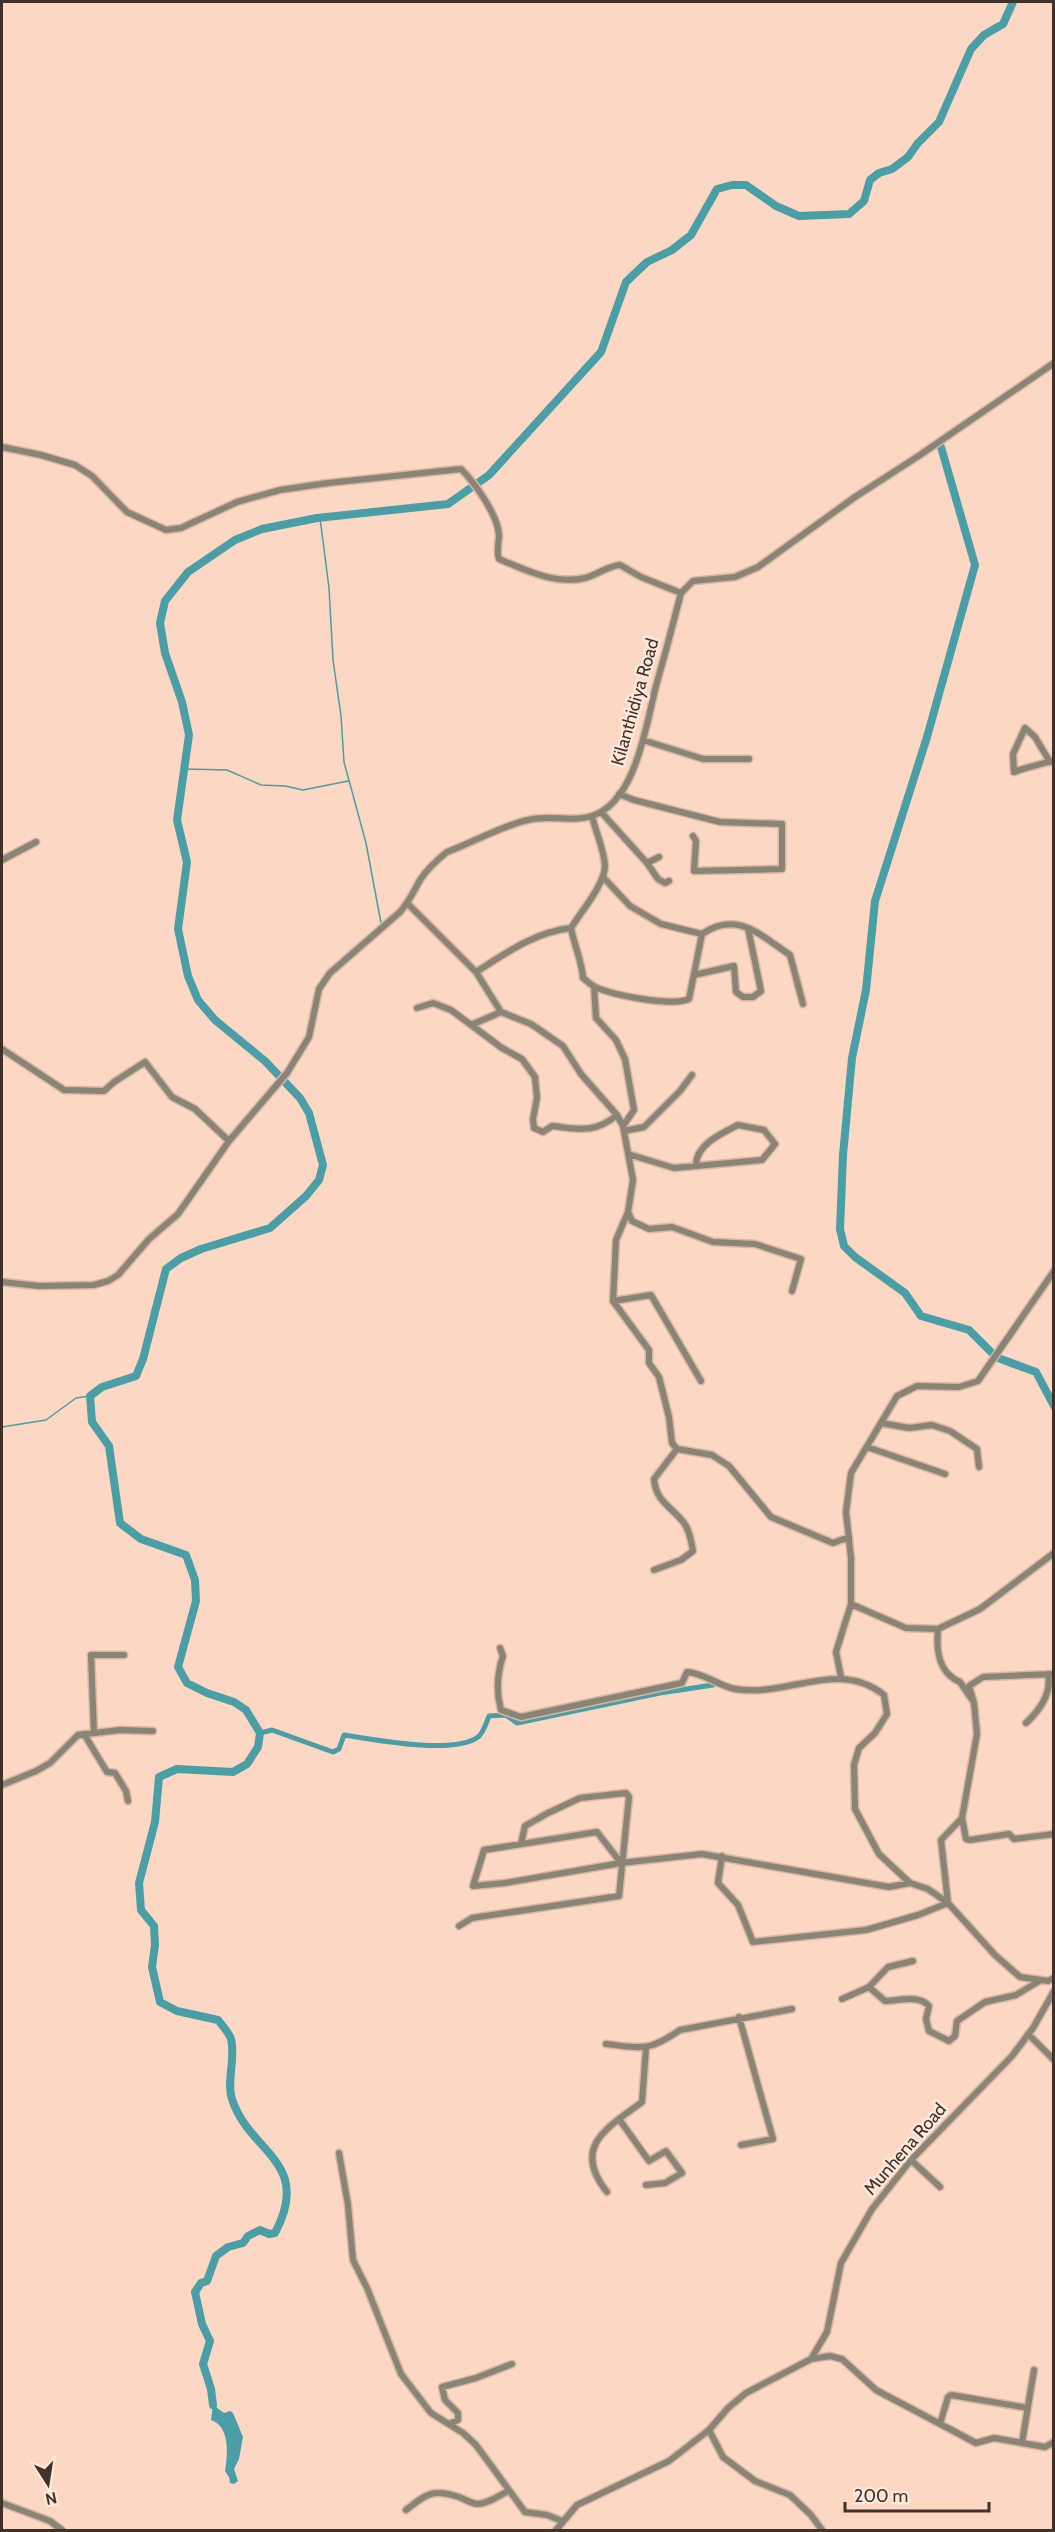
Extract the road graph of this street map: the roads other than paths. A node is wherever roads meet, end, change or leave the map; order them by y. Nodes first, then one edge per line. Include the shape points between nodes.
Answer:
1 (1053, 363) edge
2 (2, 447) edge
3 (681, 593) junction
4 (643, 740) junction
5 (748, 759) dead end
6 (1052, 761) edge
7 (619, 794) junction
8 (601, 812) junction
9 (592, 816) junction
10 (693, 836) dead end
11 (36, 842) dead end
12 (659, 857) dead end
13 (2, 860) edge
14 (647, 863) junction
15 (603, 877) junction
16 (669, 881) dead end
17 (408, 904) junction
18 (571, 928) junction
19 (748, 928) junction
20 (702, 934) junction
21 (476, 972) junction
22 (694, 975) junction
23 (594, 986) junction
24 (803, 1004) dead end
25 (417, 1008) dead end
26 (501, 1012) junction
27 (471, 1025) junction
28 (2, 1049) edge
29 (692, 1075) dead end
30 (616, 1115) junction
31 (623, 1129) junction
32 (229, 1141) junction
33 (628, 1154) junction
34 (696, 1166) junction
35 (627, 1212) junction
36 (1053, 1271) edge
37 (1051, 1280) edge
38 (2, 1282) edge
39 (792, 1291) dead end
40 (613, 1300) junction
41 (701, 1381) dead end
42 (881, 1423) junction
43 (867, 1447) junction
44 (677, 1449) junction
45 (979, 1467) dead end
46 (945, 1474) dead end
47 (849, 1537) junction
48 (1053, 1553) edge
49 (654, 1570) dead end
50 (850, 1604) junction
51 (938, 1629) junction
52 (500, 1648) dead end
53 (124, 1655) dead end
54 (1051, 1674) edge
55 (841, 1677) junction
56 (974, 1703) junction
57 (1026, 1724) dead end
58 (153, 1731) dead end
59 (94, 1733) junction
60 (84, 1734) junction
61 (2, 1785) edge
62 (128, 1801) dead end
63 (962, 1818) junction
64 (1053, 1834) edge
65 (521, 1844) junction
66 (722, 1857) junction
67 (621, 1863) junction
68 (910, 1883) junction
69 (948, 1903) junction
70 (459, 1926) dead end
71 (913, 1961) dead end
72 (1053, 1978) edge
73 (1042, 1980) junction
74 (868, 1987) junction
75 (1053, 1991) edge
76 (843, 1999) dead end
77 (792, 2009) dead end
78 (740, 2017) junction
79 (1028, 2034) junction
80 (606, 2044) dead end
81 (646, 2048) junction
82 (1053, 2060) edge
83 (619, 2119) junction
84 (741, 2145) dead end
85 (339, 2153) dead end
86 (911, 2160) junction
87 (646, 2185) dead end
88 (940, 2187) dead end
89 (608, 2192) dead end
90 (811, 2359) junction
91 (512, 2364) dead end
92 (1034, 2370) dead end
93 (1028, 2408) junction
94 (449, 2424) junction
95 (940, 2424) junction
96 (709, 2430) junction
97 (1053, 2442) edge
98 (1022, 2443) junction
99 (508, 2491) junction
100 (2, 2504) edge
101 (406, 2510) dead end
102 (562, 2521) junction
103 (62, 2530) edge
104 (556, 2530) edge
105 (822, 2530) edge

1 - 3 street via 758,567 735,577 693,581
2 - 3 street via 75,465 105,488 127,512 166,530 181,528 237,502 290,489 460,469 479,491 498,528 499,559 536,574 568,579 586,578 620,565
3 - 4 street, Kilanthidiya Road
4 - 5 street via 703,759
4 - 7 street, Kilanthidiya Road
6 - 6 street via 1035,737 1025,728 1013,754 1014,772
7 - 8 street, Kilanthidiya Road
7 - 10 street via 720,822 782,824 782,869 694,871
8 - 9 street, Kilanthidiya Road
8 - 14 street
9 - 15 street via 601,844
9 - 17 street, Kilanthidiya Road via 529,819 447,852 422,877
11 - 13 street
12 - 14 street
14 - 16 street via 658,879
15 - 18 street
15 - 20 street via 630,906 662,924
17 - 21 street
17 - 32 street, Kilanthidiya Road via 330,973 319,989 309,1036 287,1073
18 - 21 street via 555,930 517,946
18 - 23 street via 583,978
19 - 20 street via 741,924 713,926
19 - 22 street via 761,991 743,997 736,992 734,966
19 - 24 street via 790,955
20 - 22 street
21 - 26 street
22 - 23 street via 689,999 681,1003 654,1001
23 - 31 street via 596,1018 616,1040 625,1059 634,1110
25 - 27 street via 433,1003
26 - 27 street
26 - 30 street via 531,1024 563,1046
27 - 30 street via 522,1059 535,1077 534,1128 543,1132 552,1126 593,1130
28 - 32 street via 64,1090 104,1091 145,1062 172,1097 195,1109
29 - 31 street via 644,1127
30 - 31 street
31 - 33 street
32 - 38 street, Kilanthidiya Road via 178,1214 149,1239 118,1275 94,1285
33 - 34 street via 674,1168
33 - 35 street via 633,1180
34 - 34 street via 762,1160 775,1144 764,1130 738,1125 701,1149
35 - 39 street via 633,1221 648,1229 672,1227 713,1242 755,1244 801,1259
35 - 40 street via 616,1240
36 - 37 street
37 - 42 street via 978,1382 959,1387 917,1386 897,1396
40 - 41 street via 651,1295
40 - 44 street via 649,1350 649,1364 659,1377 669,1432
42 - 43 street
42 - 45 street via 909,1428 932,1425 950,1431 977,1449
43 - 46 street
43 - 47 street via 851,1473 846,1512
44 - 47 street via 712,1455 729,1466 771,1517 833,1543
44 - 49 street via 654,1479 655,1493 685,1524 693,1551
47 - 50 street
48 - 51 street via 980,1609
50 - 51 street via 906,1628
50 - 55 street via 836,1652
51 - 56 street via 936,1650 945,1671 960,1682
52 - 55 street via 503,1656 496,1694 501,1710 521,1717 682,1683 687,1672 734,1689 769,1690
53 - 59 street via 90,1655
54 - 56 street via 983,1677 969,1686
54 - 57 street via 1045,1700
55 - 68 street via 873,1686 884,1695 887,1714 859,1748 854,1765 855,1809 879,1854
56 - 63 street via 977,1734
58 - 59 street
59 - 60 street
60 - 61 street via 36,1771
60 - 62 street via 107,1772 115,1773
63 - 64 street via 966,1839 970,1840 1009,1834 1014,1839
63 - 69 street via 941,1840
65 - 67 street via 597,1832
65 - 67 street via 525,1826 548,1813 580,1798 626,1793 629,1797
65 - 67 street via 483,1850 473,1886
66 - 67 street via 702,1854
66 - 68 street via 889,1887
66 - 69 street via 718,1883 738,1905 753,1942 866,1930
67 - 70 street via 619,1896 472,1918
68 - 69 street via 928,1889
69 - 73 street via 1020,1977
71 - 74 street via 888,1967
72 - 73 street
73 - 74 street via 1016,1995 985,2002 957,2021 950,2041 929,2031 926,2002 908,1998 885,2001
74 - 76 street
75 - 79 street, Munhena Road
77 - 78 street
78 - 81 street via 680,2030
78 - 84 street via 773,2139
79 - 82 street
79 - 86 street, Munhena Road via 1012,2056
80 - 81 street
81 - 83 street via 642,2102
83 - 87 street via 650,2162 666,2151 682,2173 665,2183
83 - 89 street via 601,2133 592,2154 596,2178
85 - 94 street via 352,2260 401,2374 431,2413
86 - 88 street
86 - 90 street, Munhena Road via 872,2209 841,2263 826,2332
90 - 95 street via 842,2359 876,2390
90 - 96 street via 746,2393
91 - 94 street via 442,2386 445,2400 458,2413 458,2420
92 - 93 street
93 - 95 street via 951,2395
93 - 98 street
94 - 99 street via 476,2445
95 - 98 street via 976,2443 993,2438
96 - 102 street via 669,2461 577,2505
96 - 105 street via 723,2457 755,2481 790,2495
97 - 98 street via 1045,2447
99 - 101 street via 477,2504 434,2492
99 - 102 street via 525,2512
100 - 103 street via 50,2521
102 - 104 street

